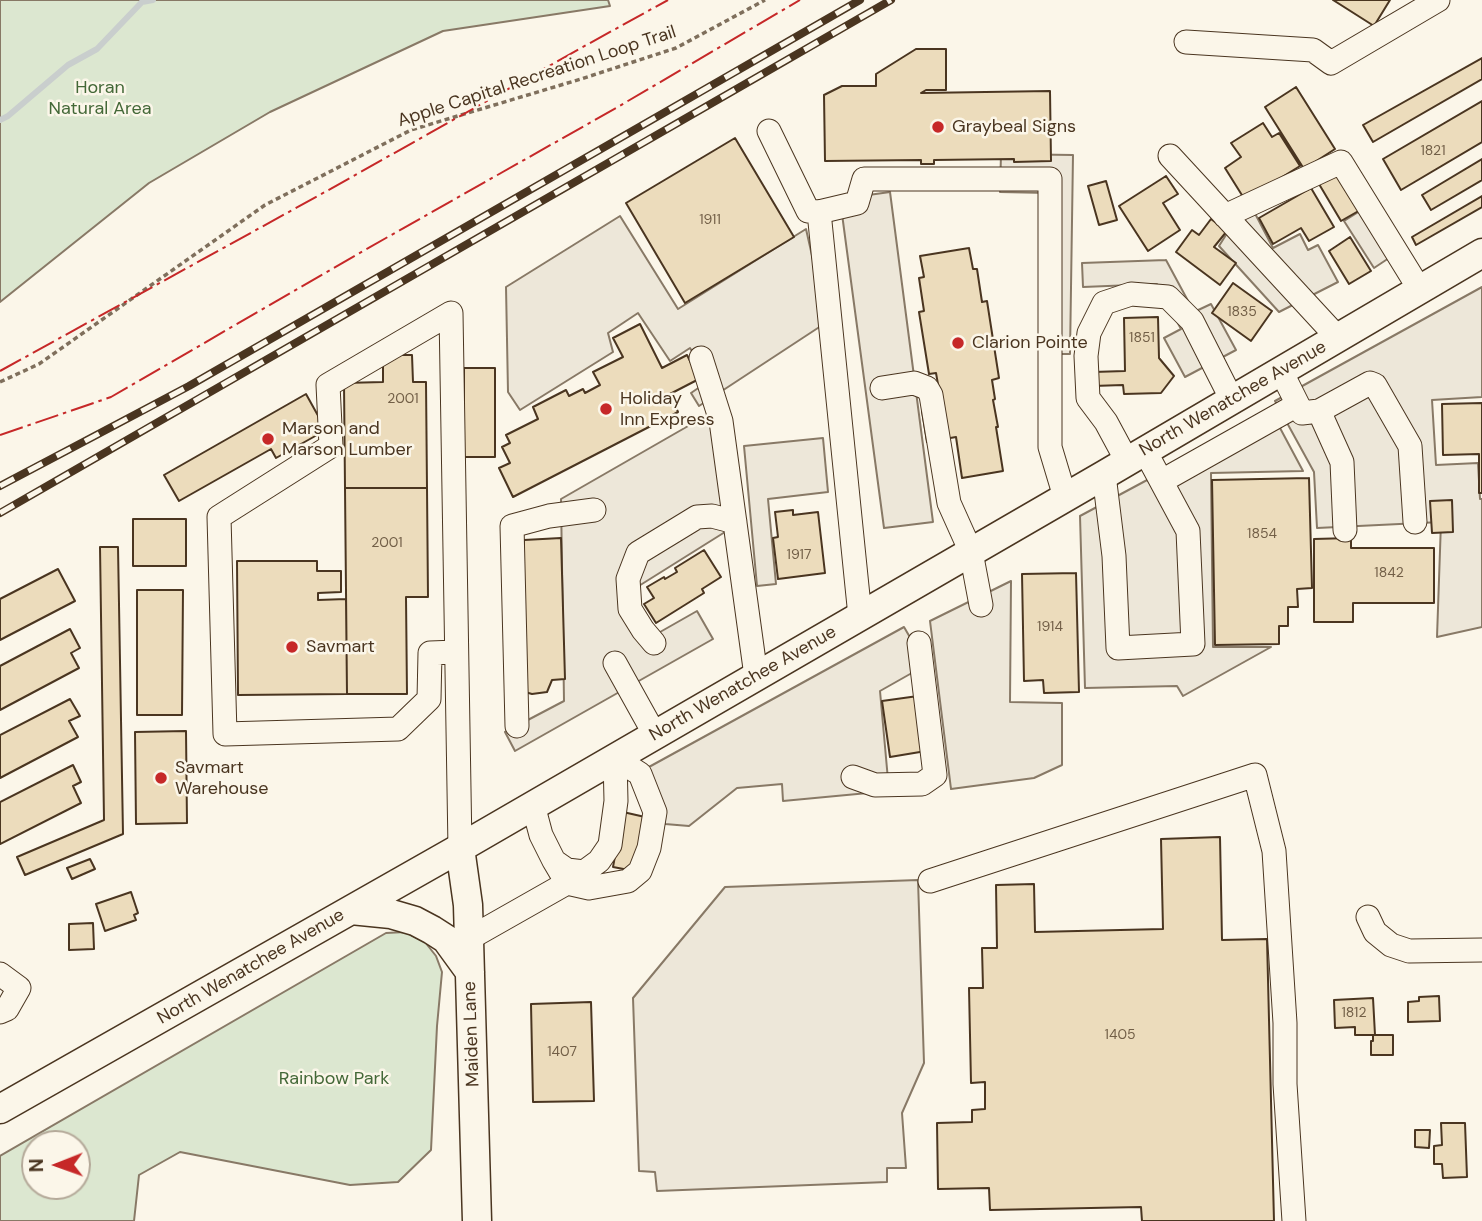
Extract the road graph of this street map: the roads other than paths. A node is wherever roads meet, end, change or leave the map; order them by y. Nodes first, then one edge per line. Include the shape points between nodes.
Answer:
1 (1438, 0) edge
2 (1186, 42) dead end
3 (769, 131) dead end
4 (1170, 156) dead end
5 (819, 212) junction
6 (1225, 216) junction
7 (1482, 253) edge
8 (1420, 290) junction
9 (1338, 338) junction
10 (701, 358) dead end
11 (1281, 371) junction
12 (882, 388) dead end
13 (1232, 400) junction
14 (1308, 408) junction
15 (1126, 462) junction
16 (1161, 481) junction
17 (1065, 498) junction
18 (594, 510) dead end
19 (735, 522) junction
20 (1415, 522) dead end
21 (1345, 530) dead end
22 (971, 552) junction
23 (982, 606) dead end
24 (860, 616) junction
25 (654, 643) dead end
26 (919, 643) dead end
27 (456, 652) junction
28 (615, 663) dead end
29 (756, 676) junction
30 (517, 726) dead end
31 (655, 734) junction
32 (615, 758) junction
33 (853, 777) dead end
34 (533, 805) junction
35 (460, 848) junction
36 (554, 862) junction
37 (930, 881) dead end
38 (567, 883) junction
39 (351, 910) junction
40 (1368, 917) dead end
41 (470, 938) junction
42 (1482, 950) edge
43 (470, 972) junction
44 (0, 974) edge
45 (0, 1012) edge
46 (0, 1109) edge
47 (477, 1221) edge
48 (1294, 1221) edge

1 - 2 street via 1331,63 1313,50
3 - 5 street via 808,211
4 - 6 street
5 - 17 street via 857,203 864,179 1051,179 1050,447
5 - 24 street
6 - 8 street via 1340,162
6 - 9 street
7 - 8 main road, North Wenatchee Avenue
8 - 9 main road, North Wenatchee Avenue
9 - 11 main road, North Wenatchee Avenue
10 - 19 street via 721,421
11 - 13 main road, North Wenatchee Avenue
11 - 14 street
12 - 22 street via 914,383 931,395 949,503
13 - 15 main road, North Wenatchee Avenue
13 - 15 street via 1192,321 1168,297 1132,294 1104,303 1089,333 1088,398
14 - 16 street
14 - 20 street via 1374,385 1410,446
14 - 21 street via 1342,462
15 - 16 street
15 - 16 street via 1114,556 1118,648 1193,644 1188,531
15 - 17 main road, North Wenatchee Avenue
17 - 22 main road, North Wenatchee Avenue
18 - 30 street via 512,526
19 - 25 street via 697,517 638,553 628,579 630,609
19 - 29 street
22 - 23 street
22 - 24 main road, North Wenatchee Avenue
24 - 29 main road, North Wenatchee Avenue
26 - 33 street via 935,775 922,784 875,785
27 - 27 street via 455,598 451,313 328,385 331,446 219,517 225,734 398,729 429,699 430,653
27 - 35 street
28 - 31 street
29 - 31 main road, North Wenatchee Avenue
31 - 32 main road, North Wenatchee Avenue
32 - 34 main road, North Wenatchee Avenue
32 - 36 street via 610,845 584,872
32 - 38 street via 640,774 655,812 640,872 628,881 589,888
34 - 35 main road, North Wenatchee Avenue
34 - 36 street
35 - 39 main road, North Wenatchee Avenue
35 - 41 main road, Maiden Lane
36 - 38 street
37 - 48 street via 1255,775 1273,851
38 - 41 street
39 - 43 main road via 415,921 446,939
39 - 46 main road, North Wenatchee Avenue
40 - 42 street via 1391,945 1409,951
41 - 43 main road, Maiden Lane
43 - 47 main road, Maiden Lane
44 - 45 street via 19,988 7,1009

